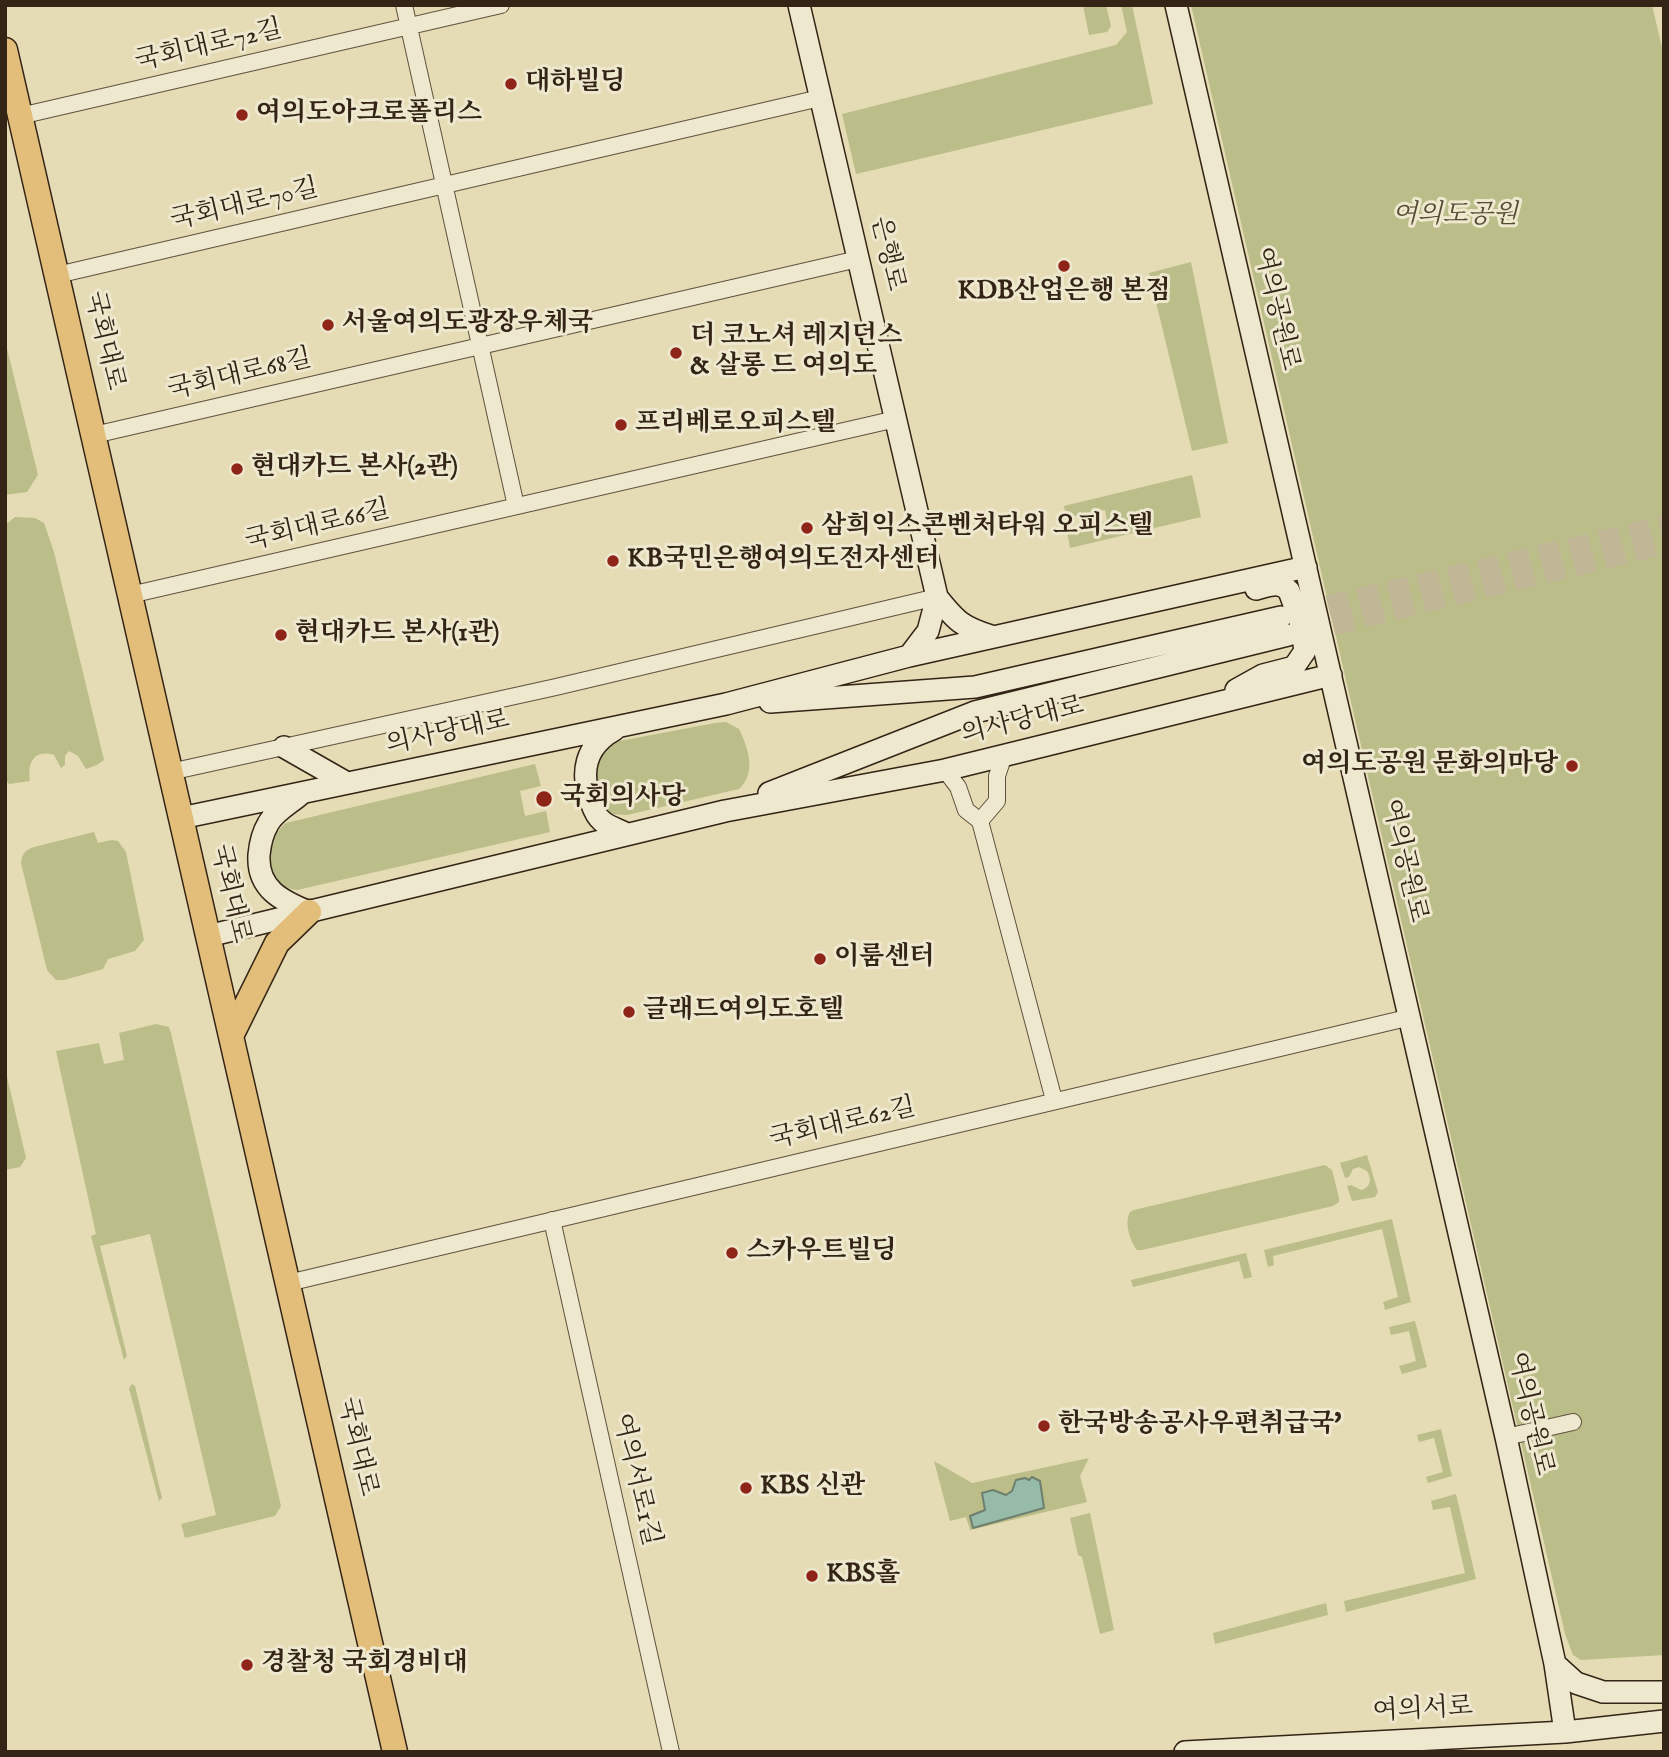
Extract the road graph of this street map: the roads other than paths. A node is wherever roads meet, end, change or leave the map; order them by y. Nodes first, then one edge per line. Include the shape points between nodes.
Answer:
1 (404, 5) edge
2 (501, 5) edge
3 (799, 5) edge
4 (1176, 5) edge
5 (409, 26) junction
6 (5, 50) edge
7 (820, 98) junction
8 (20, 116) junction
9 (444, 185) junction
10 (858, 259) junction
11 (57, 275) junction
12 (480, 346) junction
13 (896, 419) junction
14 (94, 435) junction
15 (516, 506) junction
16 (1306, 566) junction
17 (1190, 593) junction
18 (130, 595) junction
19 (937, 597) junction
20 (994, 637) junction
21 (909, 656) junction
22 (1331, 675) junction
23 (726, 704) junction
24 (1209, 704) junction
25 (622, 726) junction
26 (284, 747) junction
27 (1004, 755) junction
28 (945, 770) junction
29 (170, 772) junction
30 (347, 783) junction
31 (302, 793) junction
32 (725, 811) junction
33 (181, 818) junction
34 (981, 825) junction
35 (627, 834) junction
36 (309, 912) junction
37 (208, 936) junction
38 (1411, 1017) junction
39 (231, 1036) junction
40 (1054, 1100) junction
41 (552, 1220) junction
42 (288, 1283) junction
43 (1573, 1422) dead end
44 (1506, 1437) junction
45 (1555, 1664) junction
46 (1664, 1686) edge
47 (1603, 1692) junction
48 (1664, 1692) edge
49 (1664, 1721) edge
50 (1565, 1732) junction
51 (395, 1752) edge
52 (671, 1752) edge
53 (1185, 1752) edge

1 - 5 street
2 - 5 street, 국회대로72길
3 - 7 main road, 은행로
4 - 16 main road, 여의공원로
5 - 8 street, 국회대로72길
5 - 9 street
6 - 8 main road, 국회대로
7 - 9 street, 국회대로70길
7 - 10 main road, 은행로
8 - 11 main road, 국회대로
9 - 11 street, 국회대로70길
9 - 12 street
10 - 12 street, 국회대로68길
10 - 13 main road, 은행로
11 - 14 main road, 국회대로
12 - 14 street, 국회대로68길
12 - 15 street
13 - 15 street, 국회대로66길
13 - 19 main road, 은행로
14 - 18 main road, 국회대로
15 - 18 street, 국회대로66길
16 - 17 main road, 의사당대로
16 - 22 main road, 여의공원로
17 - 20 main road, 의사당대로
17 - 24 main road via 1281,585 1289,591 1306,651 1294,667 1263,675
18 - 29 main road, 국회대로
19 - 20 main road via 967,629
19 - 21 main road via 928,631
19 - 26 street
20 - 21 main road, 의사당대로
21 - 23 main road, 의사당대로
22 - 24 main road, 의사당대로
22 - 38 main road, 여의공원로
23 - 25 main road, 의사당대로
23 - 32 main road, 의사당대로 via 975,687 1284,626 975,712
24 - 27 main road, 의사당대로
25 - 30 main road, 의사당대로
25 - 35 main road via 602,737 590,751 585,769 593,808 603,822
26 - 29 street
26 - 30 main road
27 - 28 main road, 의사당대로
27 - 34 street via 997,776 997,801
28 - 32 main road, 의사당대로
28 - 34 street via 958,787 966,810
29 - 33 main road, 국회대로
30 - 31 main road, 의사당대로
31 - 33 main road, 의사당대로
31 - 36 main road via 269,821 260,841 259,867 262,880 275,895
32 - 35 main road, 의사당대로
33 - 37 main road, 국회대로
34 - 40 street
35 - 36 main road, 의사당대로
36 - 37 main road, 의사당대로
36 - 39 main road via 277,943
37 - 39 main road, 국회대로
38 - 40 street, 국회대로62길
38 - 44 main road, 여의공원로
39 - 42 main road, 국회대로
40 - 41 street, 국회대로62길
41 - 42 street, 국회대로62길
41 - 52 street, 여의서로1길
42 - 51 main road, 국회대로
43 - 44 street
44 - 45 main road, 여의공원로
45 - 47 main road via 1576,1683
45 - 50 main road, 여의공원로
46 - 47 main road
47 - 48 main road
49 - 50 main road, 여의서로
50 - 53 main road, 여의서로

